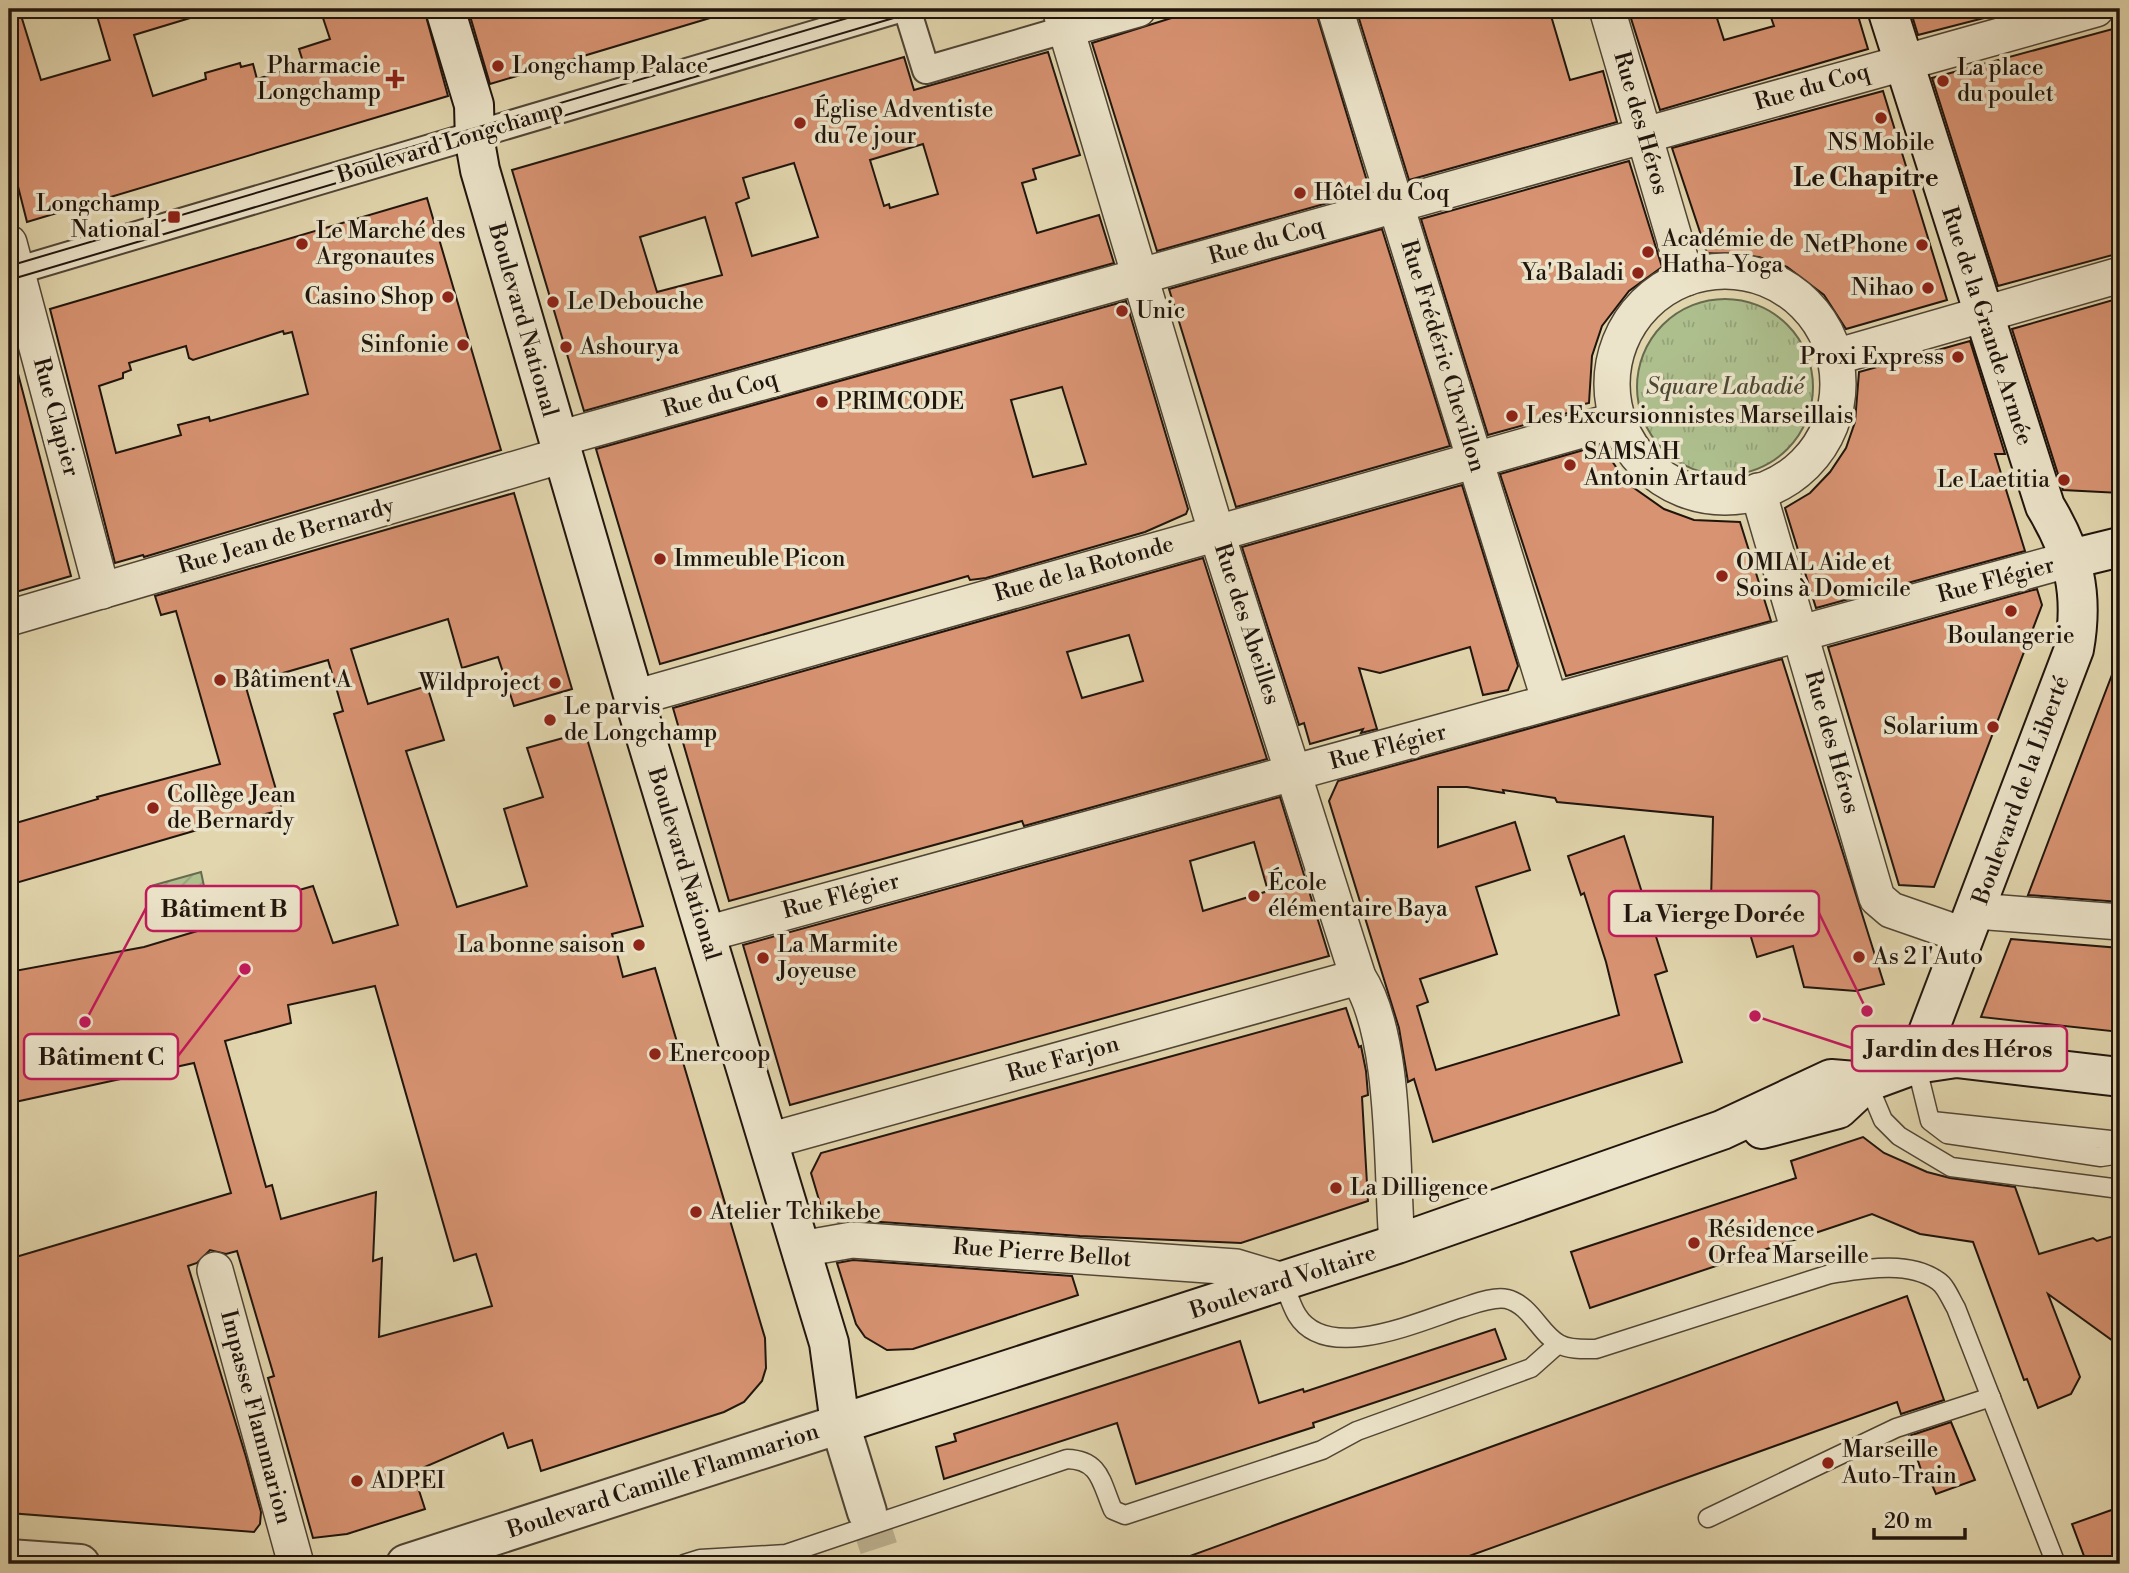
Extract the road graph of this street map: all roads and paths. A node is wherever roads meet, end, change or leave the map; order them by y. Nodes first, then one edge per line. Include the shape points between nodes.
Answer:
1 (445, 9) edge
2 (1138, 9) edge
3 (1335, 9) edge
4 (1607, 9) edge
5 (1887, 9) edge
6 (2096, 9) edge
7 (899, 10) edge
8 (1063, 19) edge
9 (1904, 61) junction
10 (1644, 134) junction
11 (475, 135) junction
12 (1396, 204) junction
13 (11, 262) edge
14 (2120, 275) edge
15 (1140, 276) junction
16 (1686, 278) junction
17 (1983, 314) junction
18 (1835, 357) junction
19 (1616, 420) junction
20 (560, 447) junction
21 (1474, 460) junction
22 (1758, 491) junction
23 (1216, 531) junction
24 (2120, 547) edge
25 (2071, 559) junction
26 (103, 591) junction
27 (9, 618) edge
28 (1801, 634) junction
29 (634, 698) junction
30 (1550, 702) junction
31 (1294, 773) junction
32 (2120, 922) edge
33 (1971, 924) junction
34 (706, 934) junction
35 (1358, 977) junction
36 (1916, 1064) junction
37 (2120, 1077) edge
38 (1867, 1082) junction
39 (1930, 1121) junction
40 (768, 1141) junction
41 (2120, 1141) edge
42 (2120, 1154) edge
43 (2120, 1189) edge
44 (1397, 1244) junction
45 (802, 1249) junction
46 (215, 1270) dead end
47 (1283, 1281) junction
48 (1558, 1344) junction
49 (1991, 1396) junction
50 (840, 1424) junction
51 (867, 1512) tunnel mouth
52 (1708, 1518) dead end
53 (9, 1559) edge
54 (79, 1564) edge
55 (296, 1564) edge
56 (406, 1564) edge
57 (684, 1564) edge
58 (2056, 1564) edge

1 - 11 main road, Boulevard National via 474,104
2 - 8 street
3 - 12 street, Rue Frédéric Chevillon
4 - 10 street, Rue des Héros
5 - 9 main road, Rue de la Grande Armée
6 - 9 street, Rue du Coq
7 - 8 street via 926,70
7 - 11 street, Boulevard Longchamp
8 - 15 street, Rue des Abeilles
9 - 10 street, Rue du Coq
9 - 17 main road, Rue de la Grande Armée
10 - 12 street, Rue du Coq
10 - 16 street, Rue des Héros
11 - 13 street, Boulevard Longchamp
11 - 20 main road, Boulevard National via 477,160
12 - 15 street, Rue du Coq
12 - 21 street, Rue Frédéric Chevillon
13 - 26 street, Rue Clapier
14 - 17 street
15 - 20 street, Rue du Coq
15 - 23 street, Rue des Abeilles
16 - 18 street via 1725,271 1747,273 1787,289 1818,319
16 - 19 street via 1647,302 1622,336 1612,377
17 - 18 street
17 - 25 main road, Rue de la Grande Armée via 2045,506
18 - 22 street via 1837,397 1822,443 1803,466 1780,483
19 - 21 street, Rue de la Rotonde
19 - 22 street via 1642,460 1682,488 1729,497
20 - 26 street, Rue Jean de Bernardy
20 - 29 main road, Boulevard National
21 - 23 street, Rue de la Rotonde
21 - 30 street, Rue Frédéric Chevillon
22 - 28 street, Rue des Héros
23 - 29 street, Rue de la Rotonde
23 - 31 street, Rue des Abeilles
24 - 25 main road
25 - 28 street, Rue Flégier
25 - 33 main road, Boulevard de la Liberté via 2080,616 2074,649
26 - 27 street, Rue Jean de Bernardy
28 - 30 street, Rue Flégier
28 - 33 street, Rue des Héros via 1877,898 1891,910
29 - 34 main road, Boulevard National
30 - 31 street, Rue Flégier
31 - 34 street, Rue Flégier
31 - 35 street, Rue des Abeilles
32 - 33 street, Rue des Héros
33 - 36 main road, Boulevard de la Liberté
34 - 40 main road, Boulevard National
35 - 40 street, Rue Farjon
35 - 44 street, Rue des Abeilles via 1370,995 1384,1051
36 - 37 main road, Boulevard Voltaire via 1956,1058
36 - 38 main road, Boulevard Voltaire
36 - 39 lane
38 - 43 lane via 1883,1120 1899,1136 1951,1167
38 - 44 main road, Boulevard Voltaire via 1838,1109 1761,1130 1722,1130
39 - 41 lane
39 - 42 lane via 1947,1134 1994,1143 2101,1157
40 - 45 main road, Boulevard National
44 - 47 main road, Boulevard Voltaire
45 - 47 street, Rue Pierre Bellot via 820,1243 866,1241 1236,1267
45 - 50 main road, Boulevard National via 833,1357
46 - 55 street, Impasse Flammarion
47 - 48 lane via 1297,1315 1309,1329 1326,1336 1343,1339 1379,1334 1507,1298
47 - 50 main road, Boulevard Voltaire
48 - 49 lane via 1587,1349 1611,1346 1830,1274 1897,1269 1920,1272 1940,1282 1956,1308
48 - 57 lane via 1531,1368 1357,1431 1322,1451 1125,1515 1113,1510 1095,1469 1084,1460 1067,1459 786,1554
49 - 52 lane via 1896,1429
49 - 58 lane
50 - 51 main road, Boulevard National
50 - 56 main road, Boulevard Camille Flammarion
53 - 54 main road

